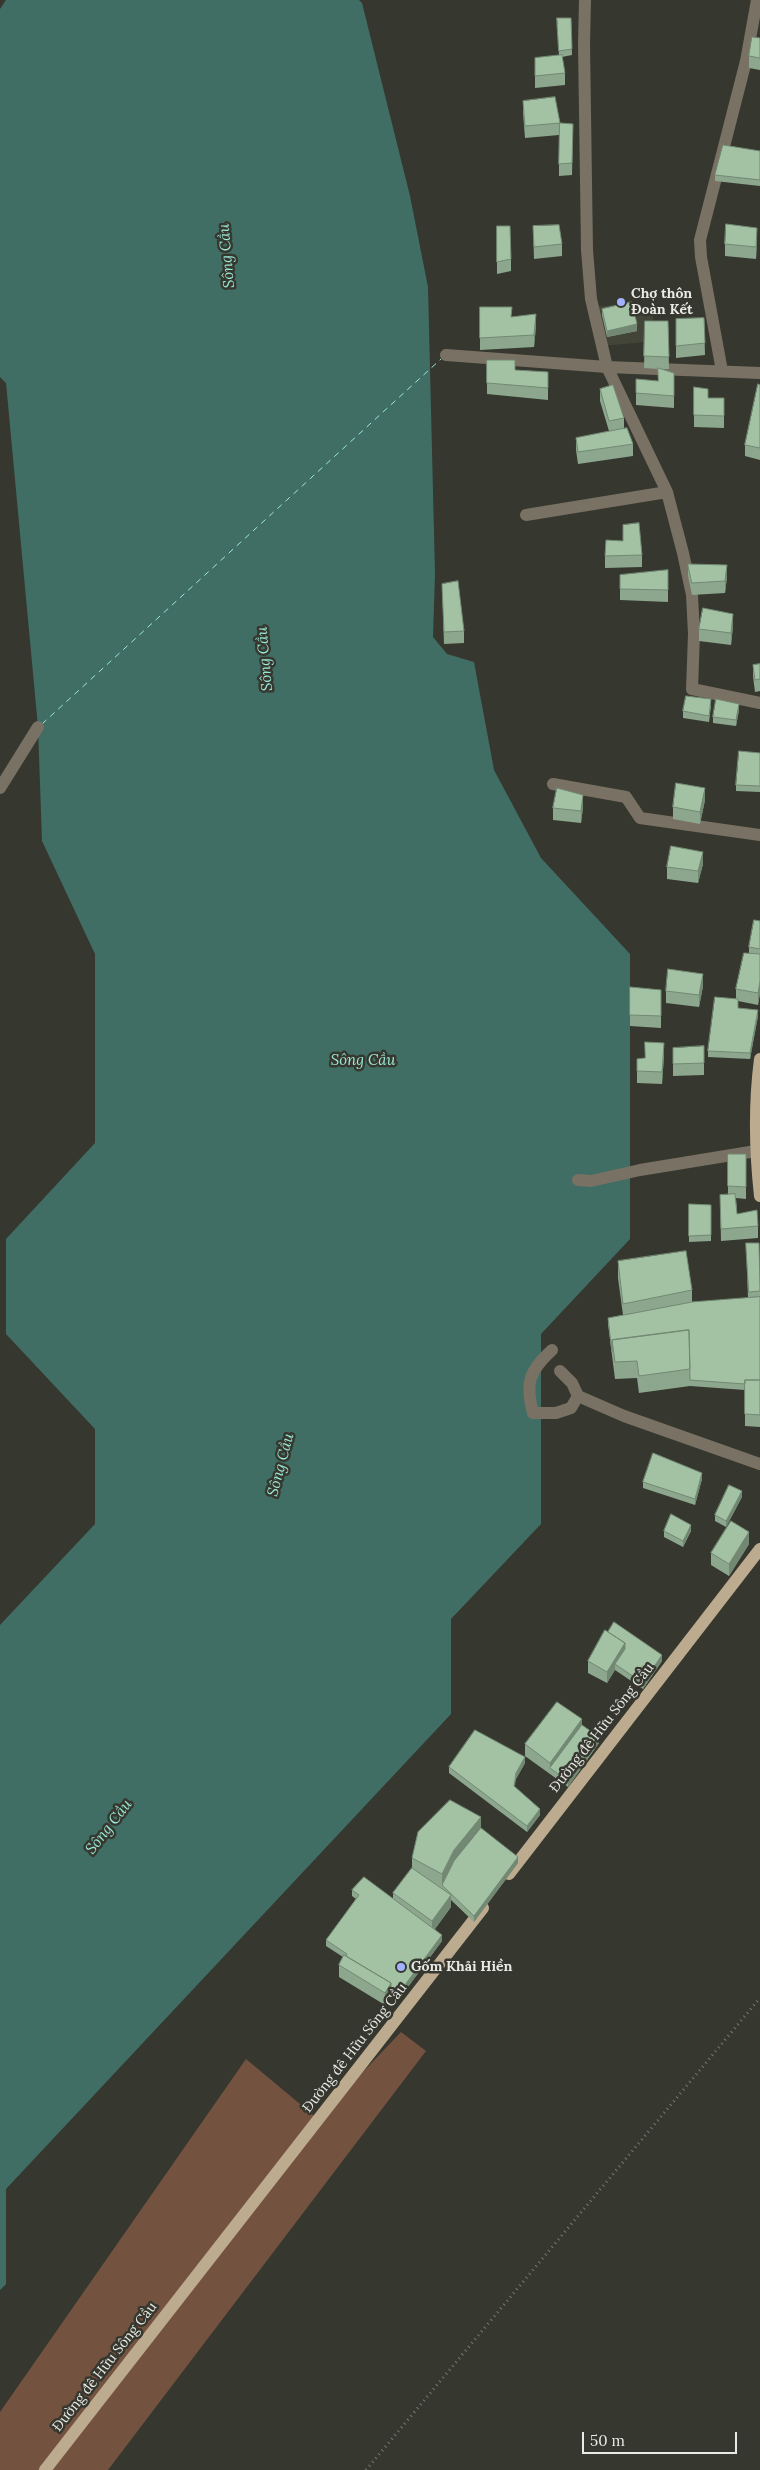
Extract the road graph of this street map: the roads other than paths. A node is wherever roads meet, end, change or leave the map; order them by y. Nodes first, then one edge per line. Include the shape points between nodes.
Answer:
1 (585, 0) edge
2 (757, 0) edge
3 (446, 356) dead end
4 (607, 367) junction
5 (722, 371) junction
6 (760, 373) edge
7 (667, 492) junction
8 (526, 515) dead end
9 (760, 703) edge
10 (38, 727) dead end
11 (553, 784) dead end
12 (0, 788) edge
13 (760, 835) edge
14 (760, 1059) edge
15 (756, 1151) junction
16 (578, 1180) dead end
17 (760, 1196) edge
18 (552, 1350) dead end
19 (560, 1371) dead end
20 (578, 1396) junction
21 (760, 1464) edge
22 (760, 1550) edge
23 (500, 1885) edge
24 (488, 1900) edge
25 (45, 2470) edge

1 - 4 street via 586,250 591,299
2 - 5 street via 746,61 700,240
3 - 4 street
4 - 5 street
4 - 7 street
5 - 6 street
7 - 8 street
7 - 9 street via 692,595 692,689
10 - 12 street
11 - 13 street via 626,796 640,818
14 - 15 main road via 755,1095
15 - 16 street via 591,1181
15 - 17 main road
18 - 20 street via 536,1365 530,1382 528,1394 533,1413 556,1413 571,1408
19 - 20 street via 572,1383
20 - 21 street via 624,1416
22 - 23 main road, Đường đê Hữu Sông Cầu
24 - 25 main road, Đường đê Hữu Sông Cầu

